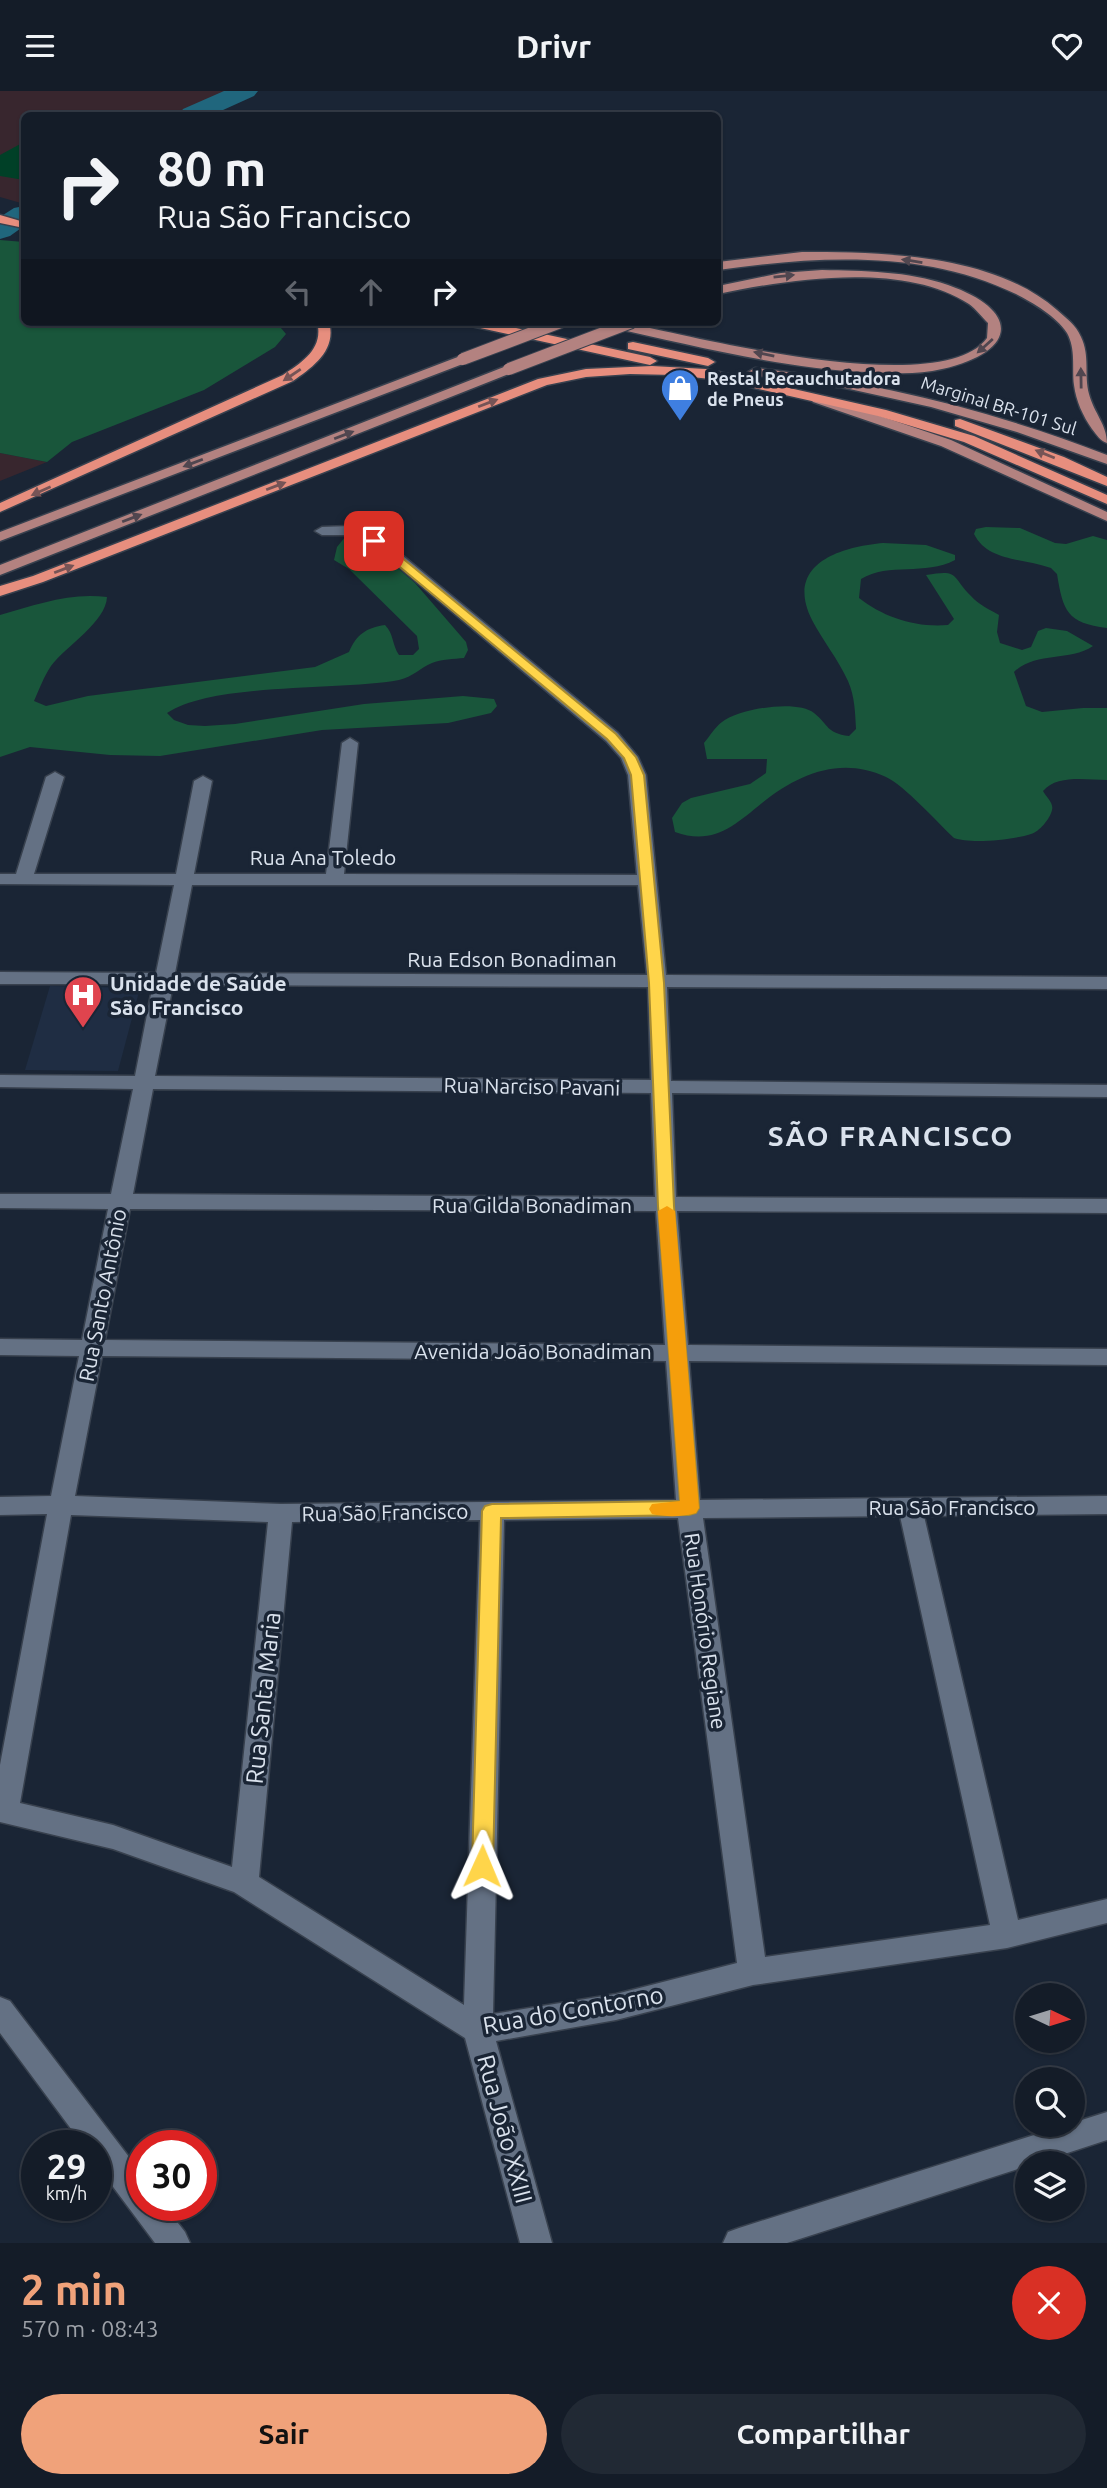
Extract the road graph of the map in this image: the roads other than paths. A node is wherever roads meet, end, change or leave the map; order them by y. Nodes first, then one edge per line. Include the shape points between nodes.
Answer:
1 (0, 209) edge
2 (21, 213) edge
3 (0, 219) edge
4 (21, 224) edge
5 (721, 266) edge
6 (721, 289) edge
7 (324, 326) edge
8 (489, 326) edge
9 (539, 326) edge
10 (550, 326) edge
11 (622, 326) edge
12 (625, 326) edge
13 (755, 372) junction
14 (718, 376) junction
15 (800, 393) junction
16 (1107, 439) edge
17 (1107, 460) edge
18 (1107, 482) edge
19 (1107, 500) edge
20 (0, 508) edge
21 (1107, 517) edge
22 (322, 531) dead end
23 (0, 537) edge
24 (0, 570) edge
25 (0, 591) edge
26 (350, 743) dead end
27 (55, 777) dead end
28 (203, 781) dead end
29 (0, 879) edge
30 (23, 879) junction
31 (183, 879) junction
32 (334, 880) junction
33 (647, 880) junction
34 (0, 978) edge
35 (166, 980) junction
36 (657, 983) junction
37 (1107, 983) edge
38 (0, 1081) edge
39 (145, 1081) junction
40 (661, 1088) junction
41 (1107, 1091) edge
42 (0, 1201) edge
43 (120, 1201) junction
44 (666, 1206) junction
45 (1107, 1206) edge
46 (0, 1347) edge
47 (93, 1348) junction
48 (676, 1352) junction
49 (1107, 1357) edge
50 (61, 1505) junction
51 (1107, 1505) edge
52 (0, 1506) edge
53 (910, 1507) junction
54 (689, 1508) junction
55 (492, 1511) junction
56 (281, 1513) junction
57 (3, 1811) edge
58 (244, 1884) junction
59 (1107, 1911) edge
60 (1007, 1935) junction
61 (753, 1972) junction
62 (0, 2010) edge
63 (478, 2030) junction
64 (1107, 2126) edge
65 (126, 2179) edge
66 (157, 2221) edge
67 (174, 2243) edge
68 (536, 2243) edge
69 (739, 2243) edge

1 - 2 highway
3 - 4 highway
16 -> 5 main road via 1091,417 1083,395 1082,358 1076,338 1049,309 1011,288 953,269 875,257 788,256
6 -> 12 main road via 799,275 905,279 977,304 995,322 995,334 988,347 960,361 894,370 780,357
7 -> 20 highway via 324,345 288,378
8 - 14 highway
9 - 13 highway
10 -> 23 main road, bridge
24 -> 11 main road, bridge
13 - 17 main road, Marginal BR-101 Sul via 802,376 907,397 1017,426
18 -> 13 highway via 982,429
14 - 15 highway
25 -> 14 highway via 543,382 617,370
15 - 19 highway via 969,439
15 - 21 main road via 946,443
22 - 33 street, Rua Honório Regiane via 343,528 363,532 612,737 637,775
26 - 32 street
27 - 30 street
28 - 31 street, Rua Santo Antônio
29 - 30 street, Rua Ana Toledo
30 - 31 street, Rua Ana Toledo
31 - 32 street, Rua Ana Toledo
31 - 35 street, Rua Santo Antônio
32 - 33 street, Rua Ana Toledo
33 - 36 street, Rua Honório Regiane
34 - 35 street, Rua Edson Bonadiman
35 - 36 street, Rua Edson Bonadiman
35 - 39 street, Rua Santo Antônio
36 - 37 street, Rua Edson Bonadiman
36 - 40 street, Rua Honório Regiane
38 - 39 street, Rua Narciso Pavani
39 - 40 street, Rua Narciso Pavani
39 - 43 street, Rua Santo Antônio
40 - 41 street, Rua Narciso Pavani
40 - 44 street, Rua Honório Regiane
42 - 43 street, Rua Gilda Bonadiman
43 - 44 street, Rua Gilda Bonadiman
43 - 47 street, Rua Santo Antônio
44 - 45 street, Rua Gilda Bonadiman
44 - 48 street, Rua Honório Regiane
46 - 47 street, Avenida João Bonadiman
47 - 48 street, Avenida João Bonadiman
47 - 50 street, Rua Santo Antônio
48 - 49 street, Avenida João Bonadiman
48 - 54 street, Rua Honório Regiane
50 - 52 street, Rua São Francisco
50 - 56 street, Rua São Francisco
50 - 57 street, Rua Santo Antônio
51 - 53 street, Rua São Francisco
53 - 54 street, Rua São Francisco
53 - 60 street
54 - 55 street, Rua São Francisco
54 - 61 street, Rua Honório Regiane
55 - 56 street, Rua São Francisco
55 - 63 street, Rua João XXIII
56 - 58 street, Rua Santa Maria
57 - 58 street, Rua do Contorno via 113,1837
58 - 63 street, Rua do Contorno
59 - 60 street, Rua do Contorno
60 - 61 street, Rua do Contorno
61 - 63 street, Rua do Contorno via 616,2007
62 - 65 street
63 - 68 street, Rua João XXIII
64 - 69 street
66 - 67 street

